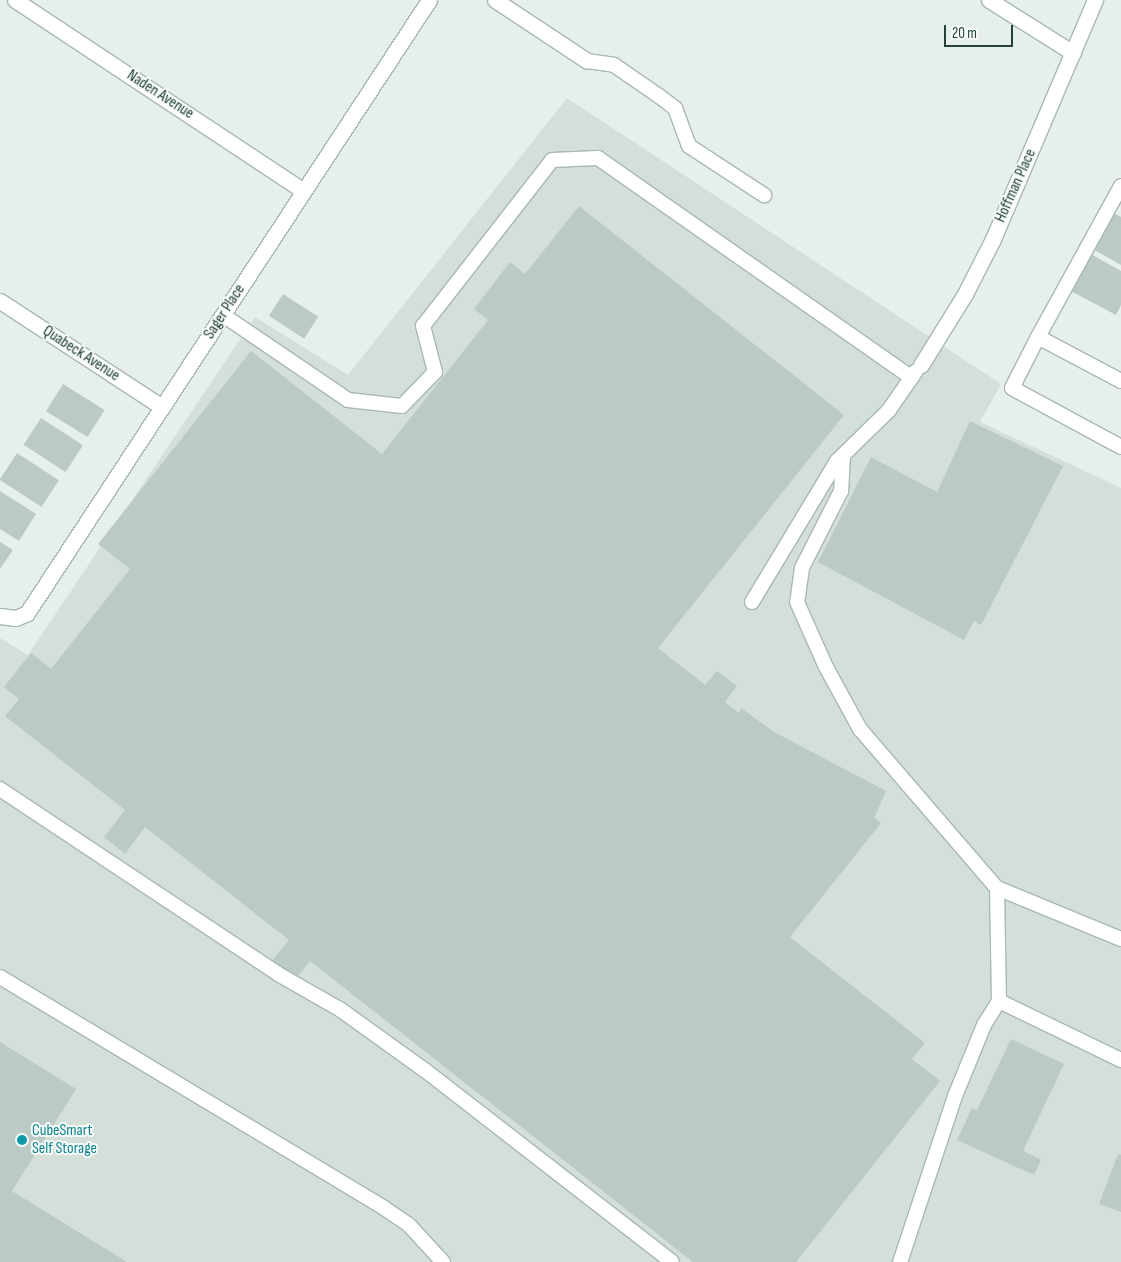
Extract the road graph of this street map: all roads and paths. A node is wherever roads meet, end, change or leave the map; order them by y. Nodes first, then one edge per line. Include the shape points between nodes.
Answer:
1 (15, 0) edge
2 (429, 0) edge
3 (495, 0) edge
4 (989, 0) edge
5 (1095, 0) edge
6 (1073, 53) junction
7 (586, 61) joint
8 (1121, 186) edge
9 (304, 191) junction
10 (764, 195) dead end
11 (0, 301) edge
12 (223, 315) junction
13 (1038, 337) junction
14 (921, 365) joint
15 (912, 378) junction
16 (1121, 381) edge
17 (162, 407) junction
18 (1121, 447) edge
19 (843, 456) junction
20 (752, 602) dead end
21 (0, 616) edge
22 (0, 790) edge
23 (997, 888) junction
24 (1121, 939) edge
25 (0, 977) edge
26 (999, 1001) junction
27 (1121, 1060) edge
28 (443, 1262) edge
29 (672, 1262) edge
30 (900, 1262) edge

1 - 9 street, Naden Avenue
2 - 9 street, Sager Place
3 - 7 street
4 - 6 street
5 - 6 street, Hoffman Place
6 - 14 street, Hoffman Place via 993,239 965,294
7 - 10 lane via 614,65 660,96 675,108 689,146
8 - 13 lane
9 - 12 street, Sager Place
11 - 17 street, Quabeck Avenue
12 - 15 lane via 348,400 402,406 435,372 424,326 552,160 598,158
12 - 17 street, Sager Place
13 - 16 lane
13 - 18 lane via 1012,388
14 - 15 lane
15 - 19 lane via 889,410
17 - 21 street, Sager Place via 27,613 16,618
19 - 20 lane
19 - 23 lane via 841,491 802,568 797,602 826,667 860,729
22 - 29 lane via 278,974 341,1010 426,1071
23 - 24 lane
23 - 26 lane
25 - 28 lane via 384,1208 408,1224
26 - 27 lane
26 - 30 lane via 984,1025 955,1096

